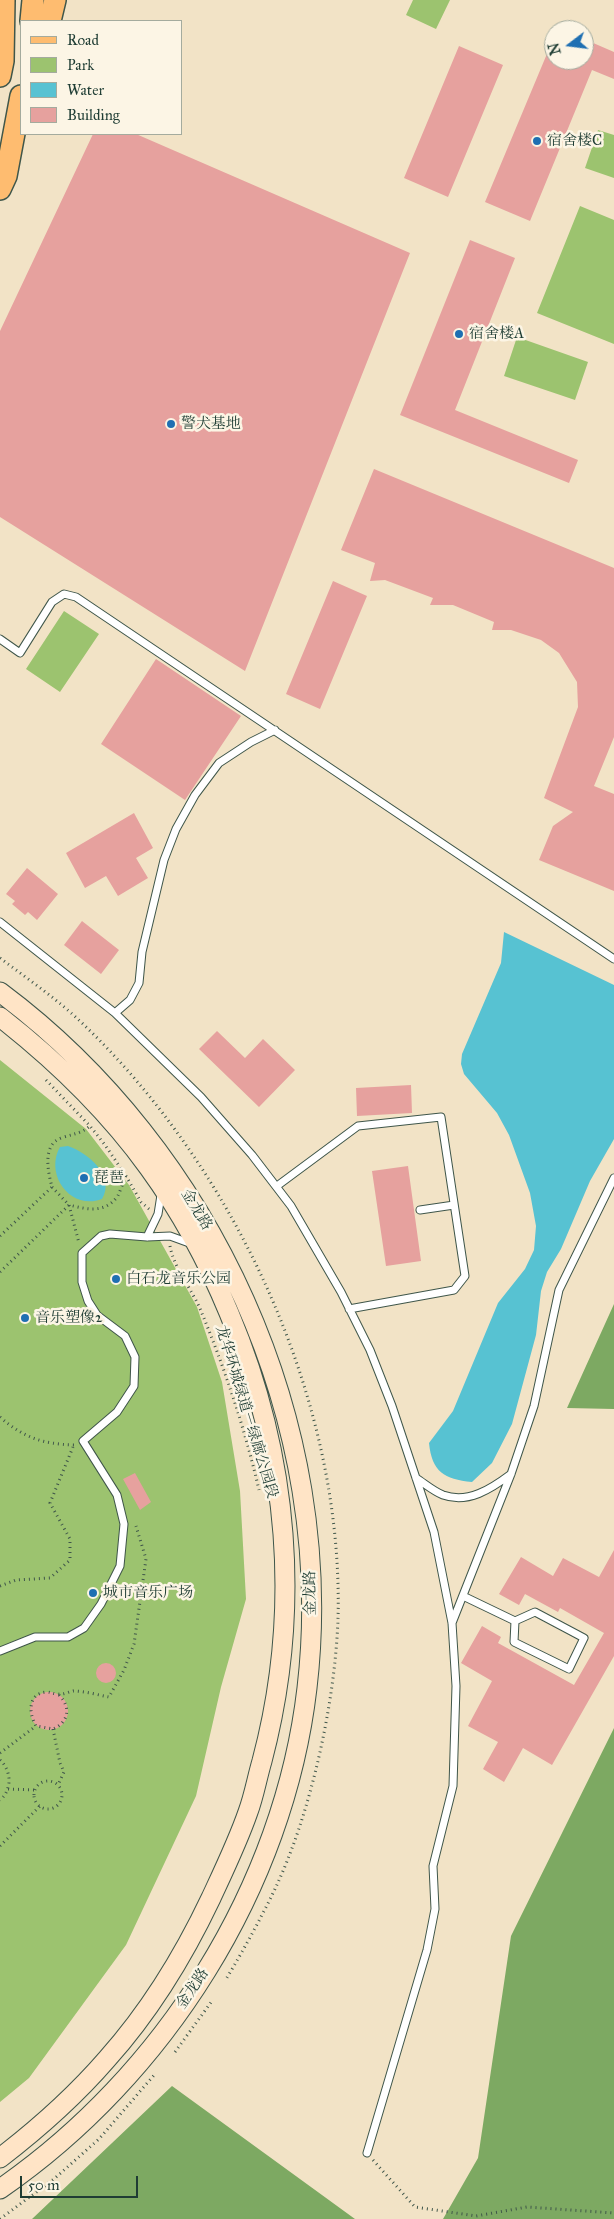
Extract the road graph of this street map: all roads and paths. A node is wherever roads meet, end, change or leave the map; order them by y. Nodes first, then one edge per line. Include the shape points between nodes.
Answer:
1 (4, 0) edge
2 (33, 0) edge
3 (55, 0) edge
4 (30, 20) edge
5 (50, 20) edge
6 (0, 76) edge
7 (20, 101) edge
8 (0, 190) edge
9 (0, 639) edge
10 (275, 730) junction
11 (0, 922) edge
12 (0, 958) edge
13 (614, 959) edge
14 (0, 992) edge
15 (115, 1013) junction
16 (0, 1017) edge
17 (43, 1077) dead end
18 (90, 1126) junction
19 (126, 1176) junction
20 (614, 1178) edge
21 (159, 1182) junction
22 (277, 1186) junction
23 (52, 1187) junction
24 (69, 1205) junction
25 (454, 1205) junction
26 (420, 1210) dead end
27 (152, 1211) dead end
28 (0, 1236) edge
29 (147, 1237) junction
30 (169, 1243) dead end
31 (199, 1248) junction
32 (82, 1254) junction
33 (0, 1272) edge
34 (349, 1309) junction
35 (0, 1417) edge
36 (83, 1441) junction
37 (74, 1445) junction
38 (511, 1474) junction
39 (416, 1478) junction
40 (260, 1494) dead end
41 (0, 1586) edge
42 (463, 1596) junction
43 (515, 1622) junction
44 (452, 1623) junction
45 (0, 1652) edge
46 (59, 1695) junction
47 (109, 1697) dead end
48 (36, 1726) junction
49 (53, 1730) junction
50 (0, 1753) edge
51 (0, 1760) edge
52 (58, 1785) junction
53 (8, 1789) junction
54 (36, 1790) junction
55 (0, 1800) edge
56 (40, 1806) junction
57 (0, 1846) edge
58 (226, 1981) dead end
59 (212, 2001) dead end
60 (174, 2052) dead end
61 (156, 2074) dead end
62 (367, 2153) joint
63 (0, 2158) edge
64 (0, 2189) edge
65 (614, 2213) edge
66 (0, 2219) edge

1 - 6 main road
2 - 4 main road
3 - 5 main road
7 - 8 main road via 6,176
9 - 10 lane via 20,652 52,602 64,594 76,597
10 - 13 lane
10 - 15 lane via 219,764 195,795 176,829 164,860 142,952 139,984 130,1000
11 - 15 lane
12 - 58 path via 80,1021 117,1059 186,1143 235,1226 271,1296 297,1364 322,1454 334,1534 338,1620 330,1692 314,1779 294,1840 276,1886
14 - 64 main road, 金龙路 via 66,1046 142,1129 203,1219 248,1306 280,1399 301,1489 308,1535 312,1632 307,1689 286,1790 255,1882 211,1963 152,2046 100,2105
15 - 22 lane via 201,1097
16 - 21 main road, 金龙路 via 55,1063 91,1099
17 - 18 path
18 - 19 path
18 - 23 path via 77,1134 59,1138 51,1146 48,1163
19 - 24 path via 118,1196 108,1205 94,1210
19 - 27 path via 141,1202
20 - 38 lane via 560,1290 534,1406
21 - 29 lane via 161,1203
21 - 31 main road, 金龙路
22 - 25 lane via 358,1126 441,1117
22 - 34 lane via 292,1206
23 - 24 path
23 - 28 path
24 - 32 path
24 - 33 path
25 - 26 lane
25 - 34 lane via 465,1276 454,1290
29 - 31 lane via 170,1236
29 - 32 lane via 101,1236
30 - 40 path, 龙华环城绿道－绿廊公园段 via 174,1262 201,1309 222,1364
31 - 63 main road, 金龙路 via 217,1283 254,1380 268,1426 277,1478 284,1532 285,1602 269,1734 248,1810 226,1866 168,1978 109,2058 34,2131
32 - 36 lane via 82,1282 88,1302 97,1315 125,1336 135,1356 134,1386 117,1412
34 - 39 lane via 370,1350
35 - 37 path via 15,1430 45,1443
36 - 37 path
36 - 45 lane via 117,1494 124,1524 120,1566 101,1604 84,1628 68,1637 35,1637
37 - 41 path via 50,1503 70,1539 70,1560 50,1578 16,1580
38 - 39 lane via 493,1488 458,1498 442,1494
38 - 42 lane
39 - 44 lane via 434,1532
42 - 43 lane
42 - 44 lane
43 - 43 lane via 514,1642 569,1669 584,1638 535,1612
44 - 62 lane via 456,1686 453,1786 433,1866 435,1909 427,1950
46 - 47 path via 73,1691
46 - 48 path via 42,1693 32,1701 30,1713
46 - 49 path via 67,1711 63,1723
48 - 49 path
48 - 50 path
49 - 52 path via 64,1772
51 - 53 path via 8,1771
52 - 54 path via 45,1782
52 - 56 path via 62,1798 57,1806 49,1809
53 - 54 path
53 - 55 path
54 - 56 path via 35,1798
56 - 57 path
59 - 60 path
61 - 66 path via 99,2139 54,2179
62 - 65 path via 415,2207 476,2216 526,2207

